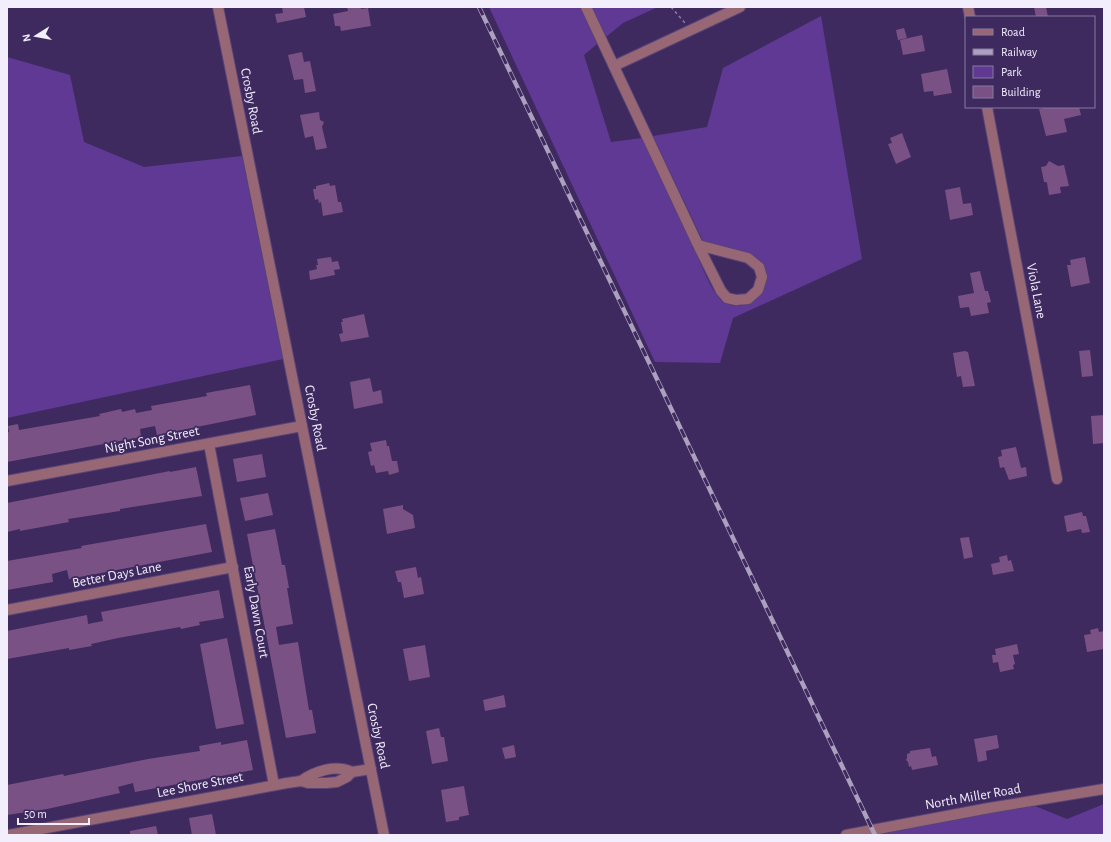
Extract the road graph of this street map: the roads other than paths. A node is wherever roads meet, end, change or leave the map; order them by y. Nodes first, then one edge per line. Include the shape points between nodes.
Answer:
1 (218, 7) edge
2 (586, 7) edge
3 (740, 7) edge
4 (614, 66) junction
5 (987, 108) edge
6 (698, 245) junction
7 (302, 426) junction
8 (209, 444) junction
9 (1057, 479) dead end
10 (7, 481) edge
11 (233, 567) junction
12 (7, 610) edge
13 (371, 769) junction
14 (318, 772) junction
15 (352, 772) junction
16 (301, 781) junction
17 (320, 783) junction
18 (274, 785) junction
19 (1104, 789) edge
20 (9, 835) edge
21 (384, 835) edge
22 (846, 835) edge

1 - 7 street, Crosby Road
2 - 4 street
3 - 4 street
4 - 6 street
5 - 9 street, Viola Lane
6 - 6 street via 727,298 748,299 758,290 762,277 758,267 748,258
7 - 8 street, Night Song Street
7 - 13 street, Crosby Road
8 - 10 street, Night Song Street
8 - 11 street, Early Dawn Court
11 - 12 street, Better Days Lane
11 - 18 street, Early Dawn Court
13 - 15 street
13 - 21 street, Crosby Road
14 - 15 street via 345,768
14 - 16 street
14 - 17 street
15 - 17 street via 337,782
16 - 17 street via 308,784
16 - 18 street, Lee Shore Street
18 - 20 street, Lee Shore Street
19 - 22 street, North Miller Road

